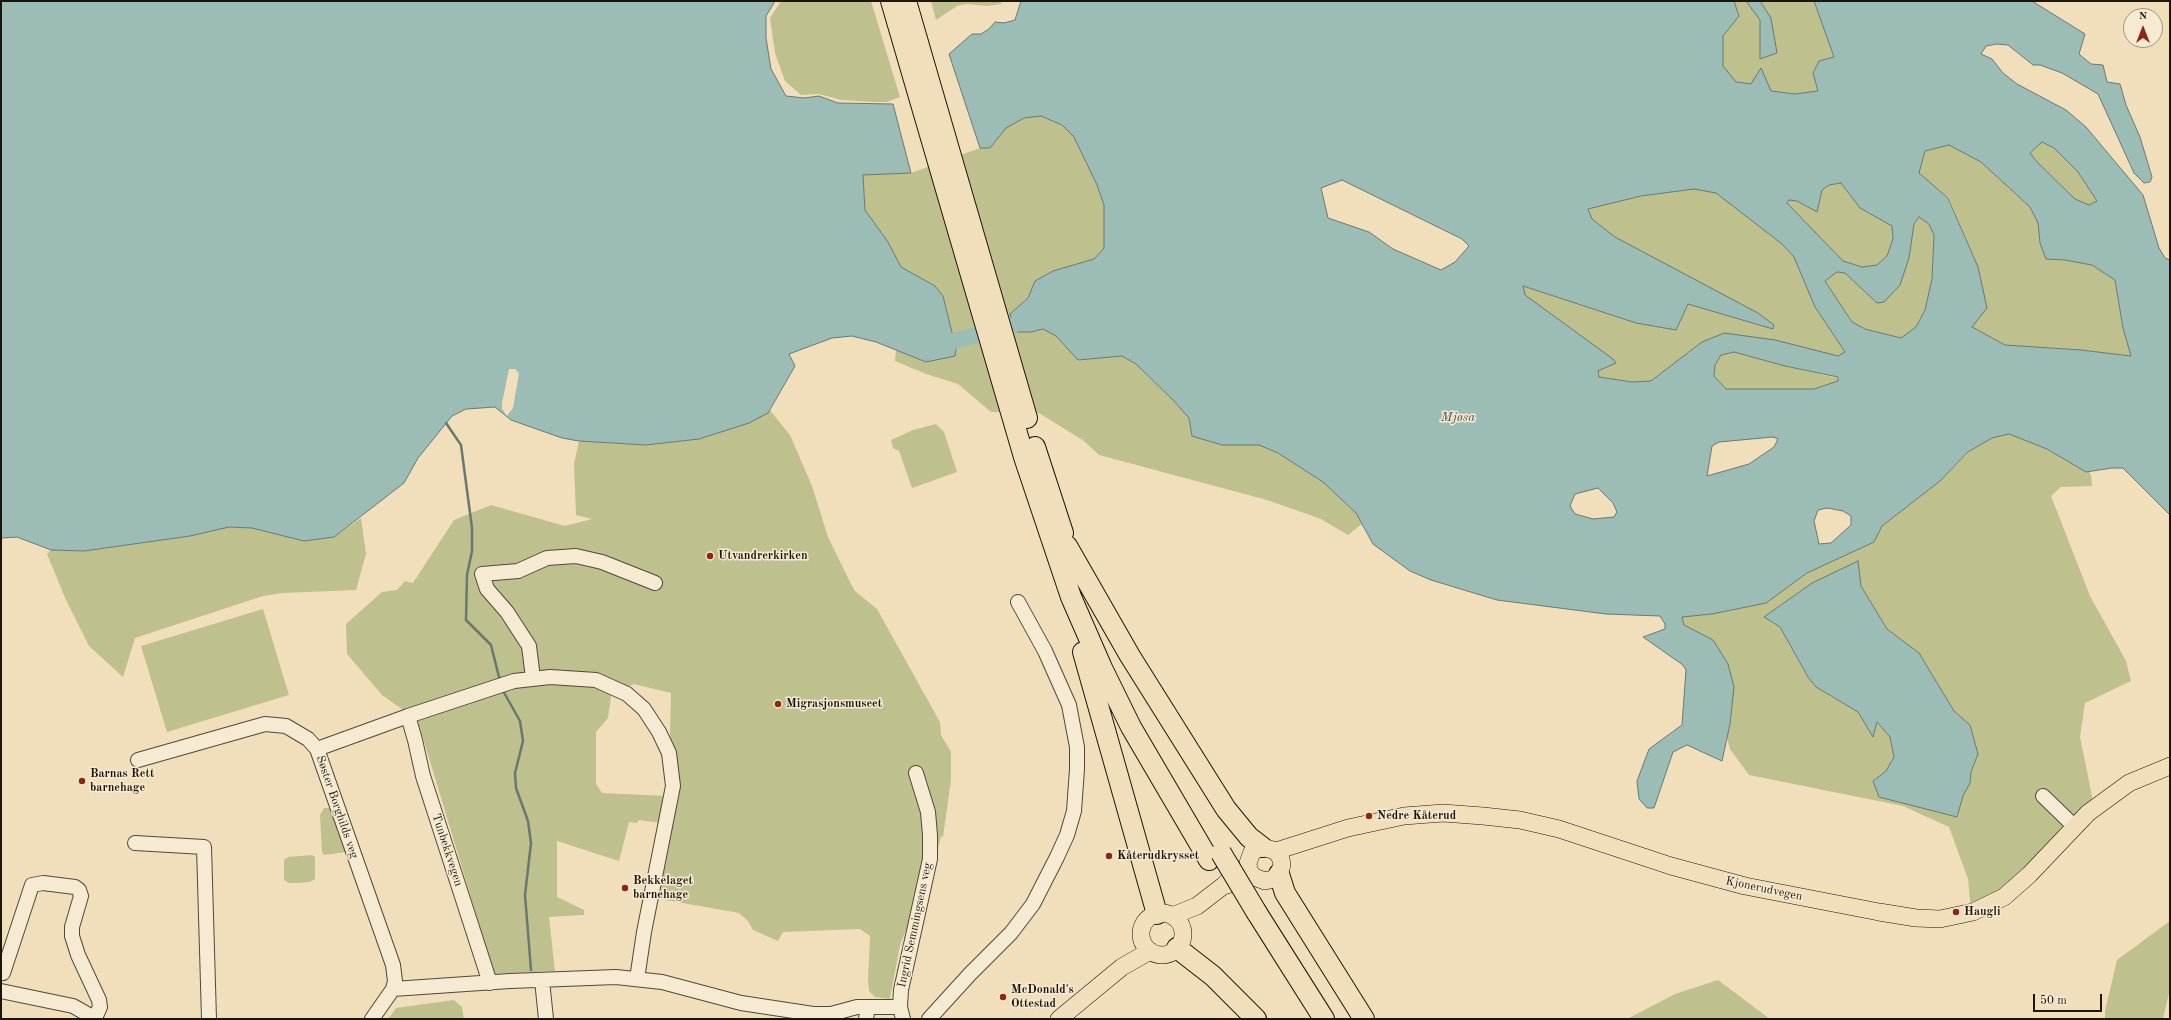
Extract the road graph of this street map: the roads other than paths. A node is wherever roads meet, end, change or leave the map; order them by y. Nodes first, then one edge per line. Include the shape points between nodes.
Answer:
1 (891, 1) edge
2 (906, 1) edge
3 (988, 307) junction
4 (1061, 551) junction
5 (655, 583) dead end
6 (1018, 602) dead end
7 (533, 678) junction
8 (408, 716) junction
9 (317, 749) junction
10 (138, 760) dead end
11 (2170, 766) edge
12 (916, 773) dead end
13 (2043, 796) dead end
14 (2074, 826) junction
15 (135, 843) dead end
16 (1275, 859) junction
17 (1251, 870) junction
18 (1251, 915) junction
19 (1170, 920) junction
20 (1147, 947) junction
21 (1177, 948) junction
22 (3, 973) dead end
23 (638, 979) junction
24 (542, 980) junction
25 (490, 983) junction
26 (393, 990) junction
27 (1, 991) edge
28 (867, 1013) edge
29 (902, 1013) edge
30 (95, 1018) edge
31 (209, 1019) edge
32 (372, 1019) edge
33 (546, 1019) edge
34 (929, 1019) edge
35 (1058, 1019) edge
36 (1256, 1019) edge
37 (1308, 1019) edge
38 (1324, 1019) edge
39 (1364, 1019) edge

1 - 3 highway
2 - 3 highway
3 - 4 highway via 1027,469
4 - 16 highway via 1226,809 1249,837
4 - 18 highway via 1084,627 1142,748 1215,856
4 - 19 highway via 1073,623
5 - 7 street via 602,562 576,556 547,558 518,571 482,574 488,589 529,646
6 - 34 street via 1045,651 1069,705 1077,747 1074,811 1067,835 1033,904 1011,933
7 - 8 street via 514,681
7 - 23 street via 596,680 627,694 644,709 659,732 668,753 672,766 672,797 644,932
8 - 9 street
8 - 25 street, Tunbekkvegen via 423,776
9 - 10 street, Søster Borghilds veg via 296,731 275,724 265,724
9 - 26 street, Søster Borghilds veg via 390,956 395,981
11 - 14 main road, Kjonerudvegen via 2118,790
12 - 29 street, Ingrid Semmingsens veg via 928,812 930,859 905,967
13 - 14 street
14 - 16 main road, Kjonerudvegen via 2029,875 2004,897 1973,912 1940,919 1879,912 1745,886 1671,866 1559,829 1507,818 1443,813 1404,816 1360,825 1316,839
15 - 31 street via 204,847
16 - 17 main road, Kjonerudvegen via 1252,852
16 - 17 main road, Kjonerudvegen via 1273,879 1265,881
16 - 39 highway via 1286,893
17 - 19 main road, Kjonerudvegen via 1197,906
18 - 37 highway
18 - 38 highway
19 - 20 main road, Kjonerudvegen via 1145,924 1142,935
19 - 21 main road via 1181,942
20 - 21 main road via 1161,955
20 - 35 main road
21 - 36 highway via 1213,976
22 - 30 street via 32,885 43,883 74,887 79,890 81,896 72,936 99,1000 100,1007
23 - 24 street via 616,977
23 - 28 street, Ingrid Semmingsens veg via 662,982 760,1006 813,1014 831,1014 857,1007
24 - 25 street
24 - 33 street
25 - 26 street
26 - 32 street
27 - 30 street via 73,1006
28 - 29 street, Ingrid Semmingsens veg

